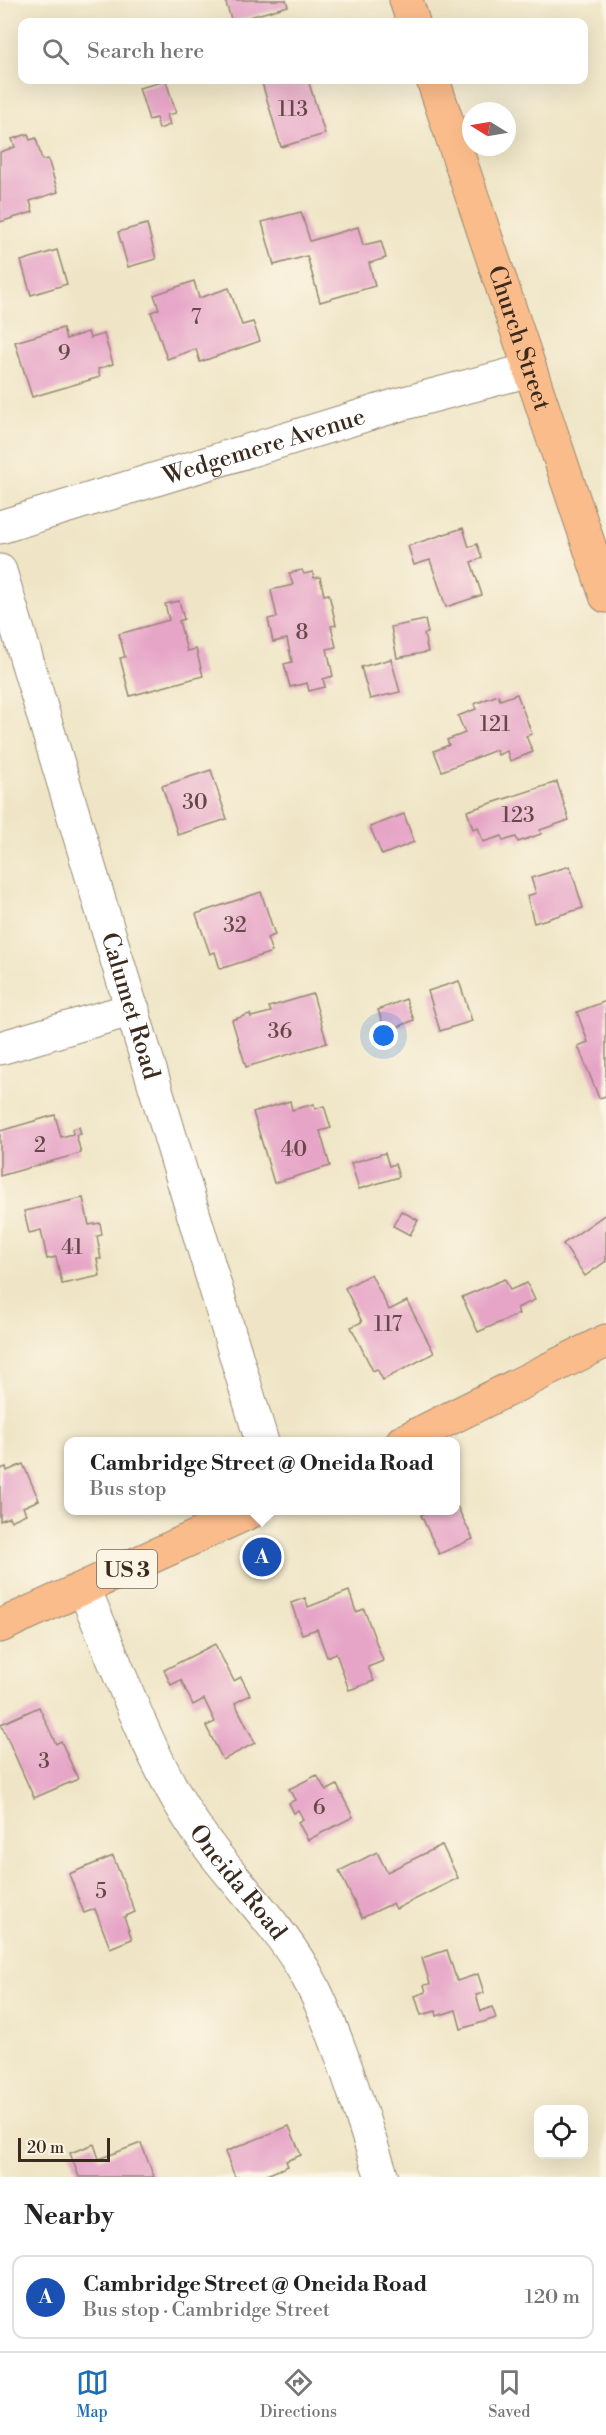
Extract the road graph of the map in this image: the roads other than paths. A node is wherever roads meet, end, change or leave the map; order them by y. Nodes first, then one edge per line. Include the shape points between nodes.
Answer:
1 (406, 0) edge
2 (412, 18) edge
3 (434, 84) edge
4 (530, 370) junction
5 (0, 527) edge
6 (0, 571) edge
7 (606, 596) edge
8 (133, 1009) junction
9 (0, 1048) edge
10 (606, 1341) edge
11 (261, 1437) edge
12 (412, 1437) edge
13 (243, 1515) edge
14 (84, 1589) junction
15 (0, 1626) edge
16 (382, 2177) edge

1 - 2 main road
3 - 4 main road, Church Street
4 - 5 street, Wedgemere Avenue via 401,404
4 - 7 main road, Church Street
6 - 8 street, Calumet Road
8 - 9 street
8 - 11 street, Calumet Road
10 - 12 main road
13 - 14 main road, US 3
14 - 15 main road, US 3
14 - 16 street, Oneida Road via 158,1762 187,1815 280,1932 312,1985 333,2031

